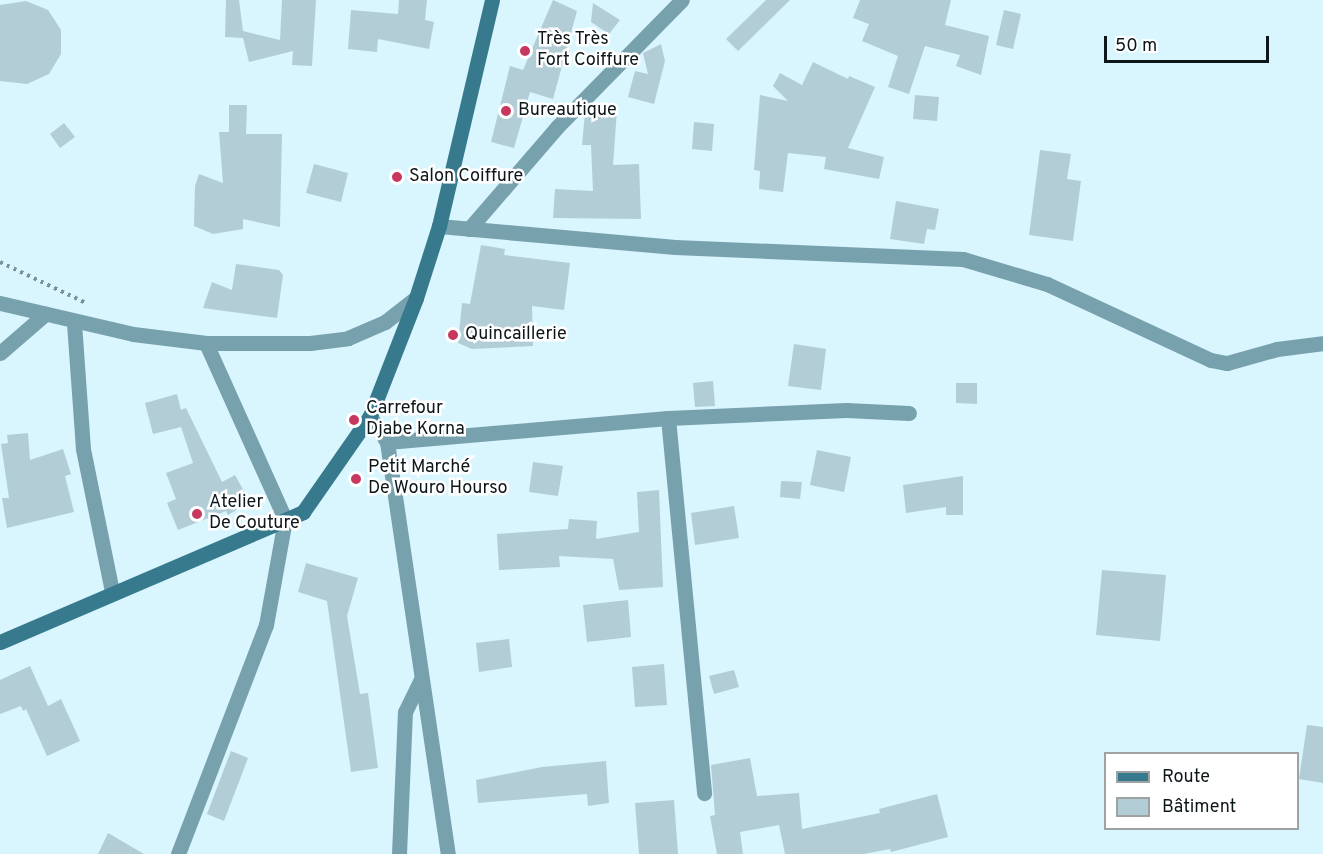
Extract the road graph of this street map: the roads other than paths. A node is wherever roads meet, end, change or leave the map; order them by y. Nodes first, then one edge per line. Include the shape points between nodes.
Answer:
1 (492, 0) edge
2 (682, 0) edge
3 (440, 226) junction
4 (469, 228) junction
5 (416, 298) junction
6 (0, 303) edge
7 (45, 314) junction
8 (74, 323) junction
9 (206, 343) junction
10 (1323, 343) edge
11 (0, 353) edge
12 (909, 413) dead end
13 (370, 416) junction
14 (668, 418) junction
15 (387, 442) junction
16 (285, 519) junction
17 (112, 591) junction
18 (0, 642) edge
19 (421, 679) junction
20 (704, 793) dead end
21 (178, 854) edge
22 (399, 854) edge
23 (448, 854) edge

1 - 3 main road
2 - 4 street via 557,127
3 - 4 street
3 - 5 main road
4 - 10 street via 675,247 963,259 1047,284 1211,360 1227,363 1288,347
5 - 9 street via 385,322 348,338 310,343
5 - 13 main road
6 - 7 street
7 - 8 street
7 - 11 street
8 - 9 street
8 - 17 street via 83,449
9 - 16 street
12 - 14 street via 846,410
13 - 15 street
13 - 16 main road via 303,512
14 - 15 street
14 - 20 street
15 - 19 street
16 - 17 main road
16 - 21 street via 266,625
17 - 18 main road
19 - 22 street via 405,712
19 - 23 street

